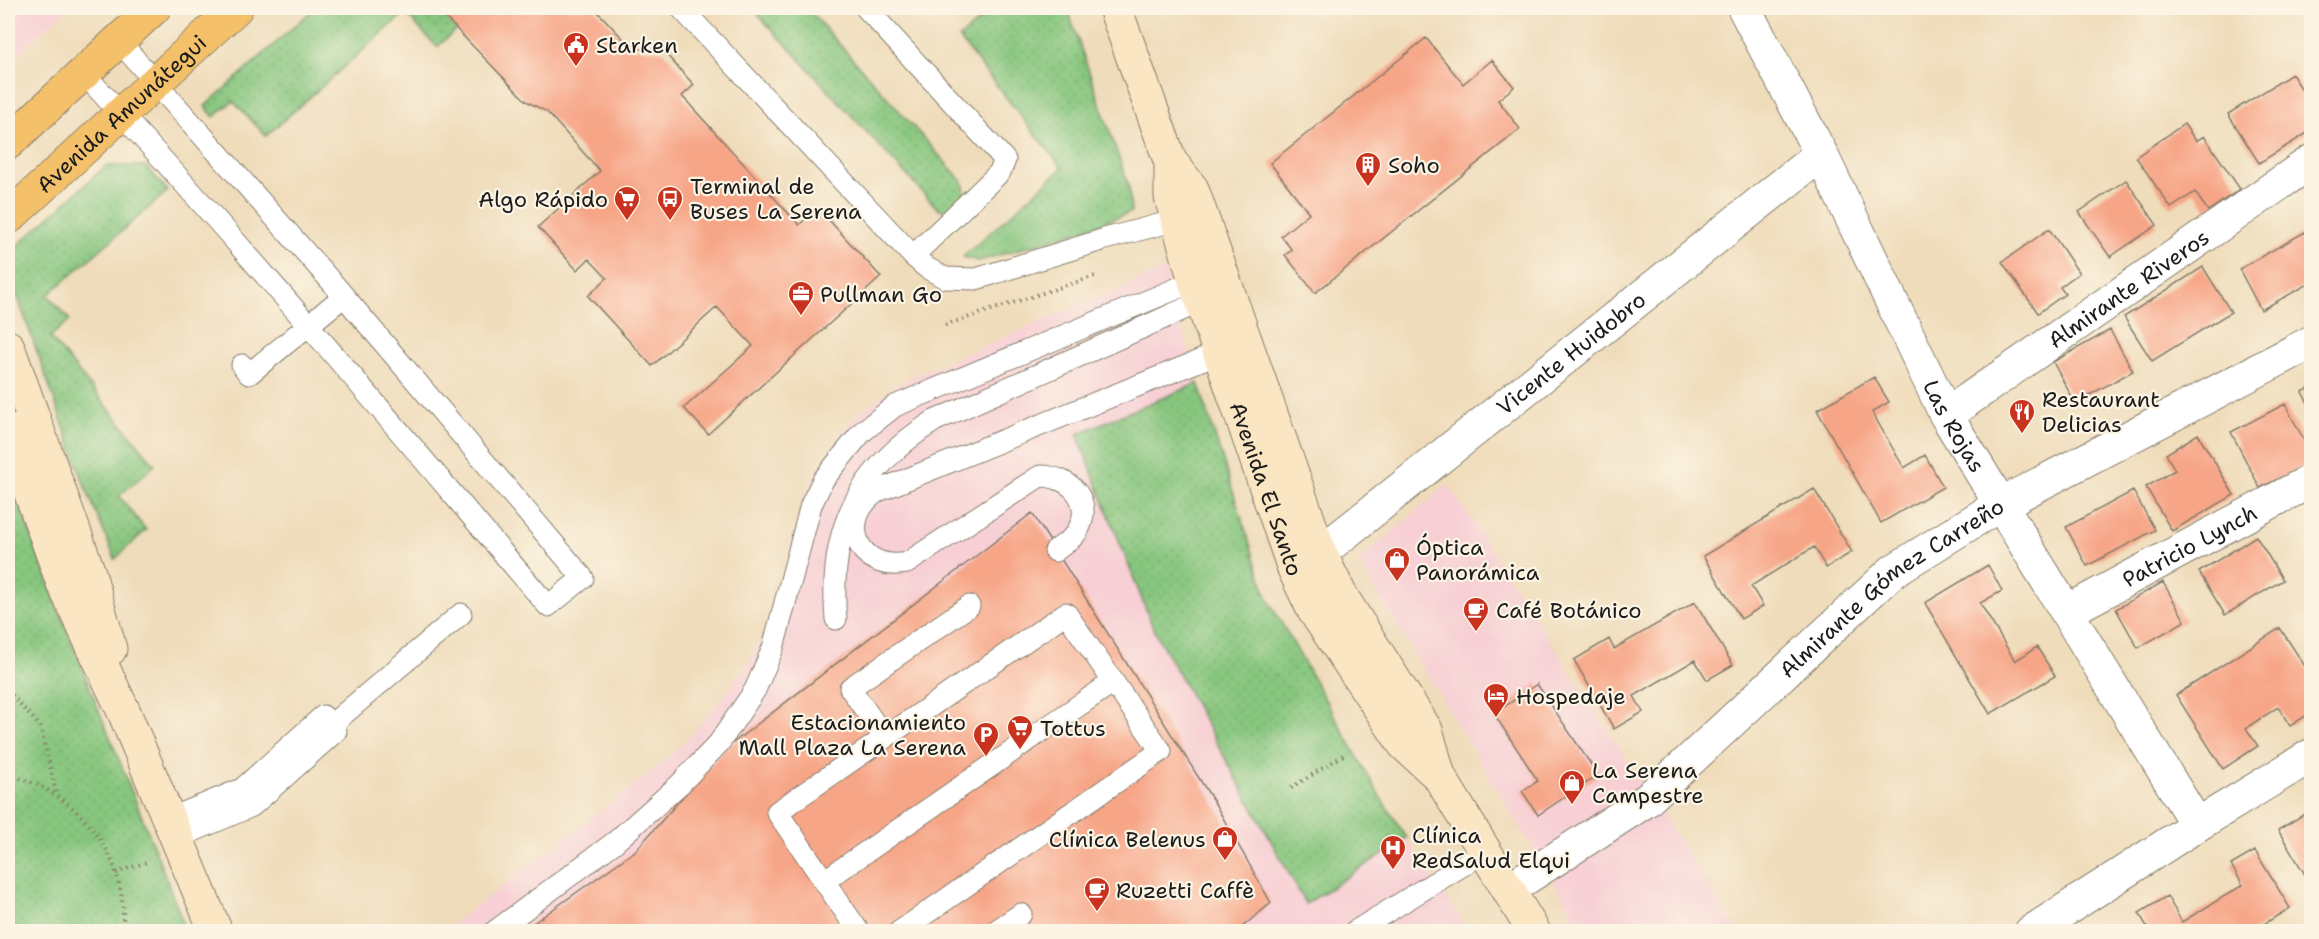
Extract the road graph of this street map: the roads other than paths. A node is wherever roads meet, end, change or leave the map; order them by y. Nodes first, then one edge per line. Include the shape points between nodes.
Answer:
1 (154, 8) edge
2 (236, 8) edge
3 (681, 8) edge
4 (866, 8) edge
5 (1115, 8) edge
6 (1744, 8) edge
7 (118, 40) junction
8 (83, 73) junction
9 (157, 82) junction
10 (121, 113) junction
11 (8, 143) edge
12 (1821, 154) junction
13 (2312, 161) edge
14 (1171, 163) junction
15 (8, 218) edge
16 (1177, 220) junction
17 (913, 256) junction
18 (1198, 291) junction
19 (344, 296) junction
20 (308, 325) junction
21 (2312, 342) edge
22 (8, 347) edge
23 (1221, 352) junction
24 (242, 365) dead end
25 (1946, 415) junction
26 (8, 430) edge
27 (2312, 480) edge
28 (2001, 504) junction
29 (1055, 551) dead end
30 (1320, 553) junction
31 (969, 606) dead end
32 (2068, 611) junction
33 (461, 614) dead end
34 (836, 619) dead end
35 (1113, 682) junction
36 (124, 712) junction
37 (885, 738) junction
38 (2312, 755) edge
39 (1439, 776) junction
40 (2197, 825) junction
41 (173, 829) junction
42 (1486, 851) junction
43 (824, 881) junction
44 (1509, 889) junction
45 (1021, 914) dead end
46 (216, 932) edge
47 (494, 932) edge
48 (860, 932) edge
49 (899, 932) edge
50 (994, 932) edge
51 (1354, 932) edge
52 (1534, 932) edge
53 (2031, 932) edge

1 - 7 main road
2 - 9 main road, Avenida Amunátegui
3 - 17 lane
4 - 17 lane via 1005,160 1000,172
5 - 14 main road, Avenida El Santo
6 - 12 street, Las Rojas
7 - 8 main road
7 - 9 lane
8 - 10 lane
8 - 11 main road
9 - 10 main road, Avenida Amunátegui
9 - 19 lane
10 - 15 main road, Avenida Amunátegui
10 - 20 lane
12 - 25 street, Las Rojas
12 - 30 street, Vicente Huidobro
13 - 25 street, Almirante Riveros
14 - 16 main road, Avenida El Santo via 1171,197
14 - 30 main road, Avenida El Santo via 1192,189
16 - 17 lane via 976,279 945,278
16 - 18 main road, Avenida El Santo
18 - 23 main road, Avenida El Santo
18 - 34 lane via 934,421 908,438 865,483 850,511 835,564
18 - 47 lane via 895,406 862,432 823,480 811,505 773,648 755,690 720,743 615,842
19 - 20 lane
19 - 20 lane via 583,578 548,606
20 - 24 lane via 249,374
21 - 28 street, Almirante Gómez Carreño
22 - 36 main road via 89,573
23 - 29 lane via 878,491 860,507 856,518 858,543 865,553 896,566 907,563 1040,476 1051,476 1072,487 1083,508 1076,534
23 - 39 main road, Avenida El Santo via 1294,569 1313,609 1404,744
25 - 28 street, Las Rojas
26 - 36 main road via 63,583
27 - 32 street, Patricio Lynch
28 - 32 street, Las Rojas
28 - 44 street, Almirante Gómez Carreño via 1893,571 1647,800
30 - 39 main road, Avenida El Santo via 1340,594 1426,730
31 - 37 lane via 850,688
32 - 40 street, Las Rojas
33 - 41 lane via 330,724 242,789
35 - 37 lane via 1066,613
35 - 43 lane
35 - 49 lane via 1161,751
36 - 41 main road
37 - 43 lane via 777,812
38 - 40 street
39 - 42 main road, Avenida El Santo
40 - 53 street
41 - 46 main road
42 - 44 main road, Avenida El Santo
42 - 51 lane
43 - 48 lane
44 - 52 main road, Avenida El Santo
45 - 50 lane

